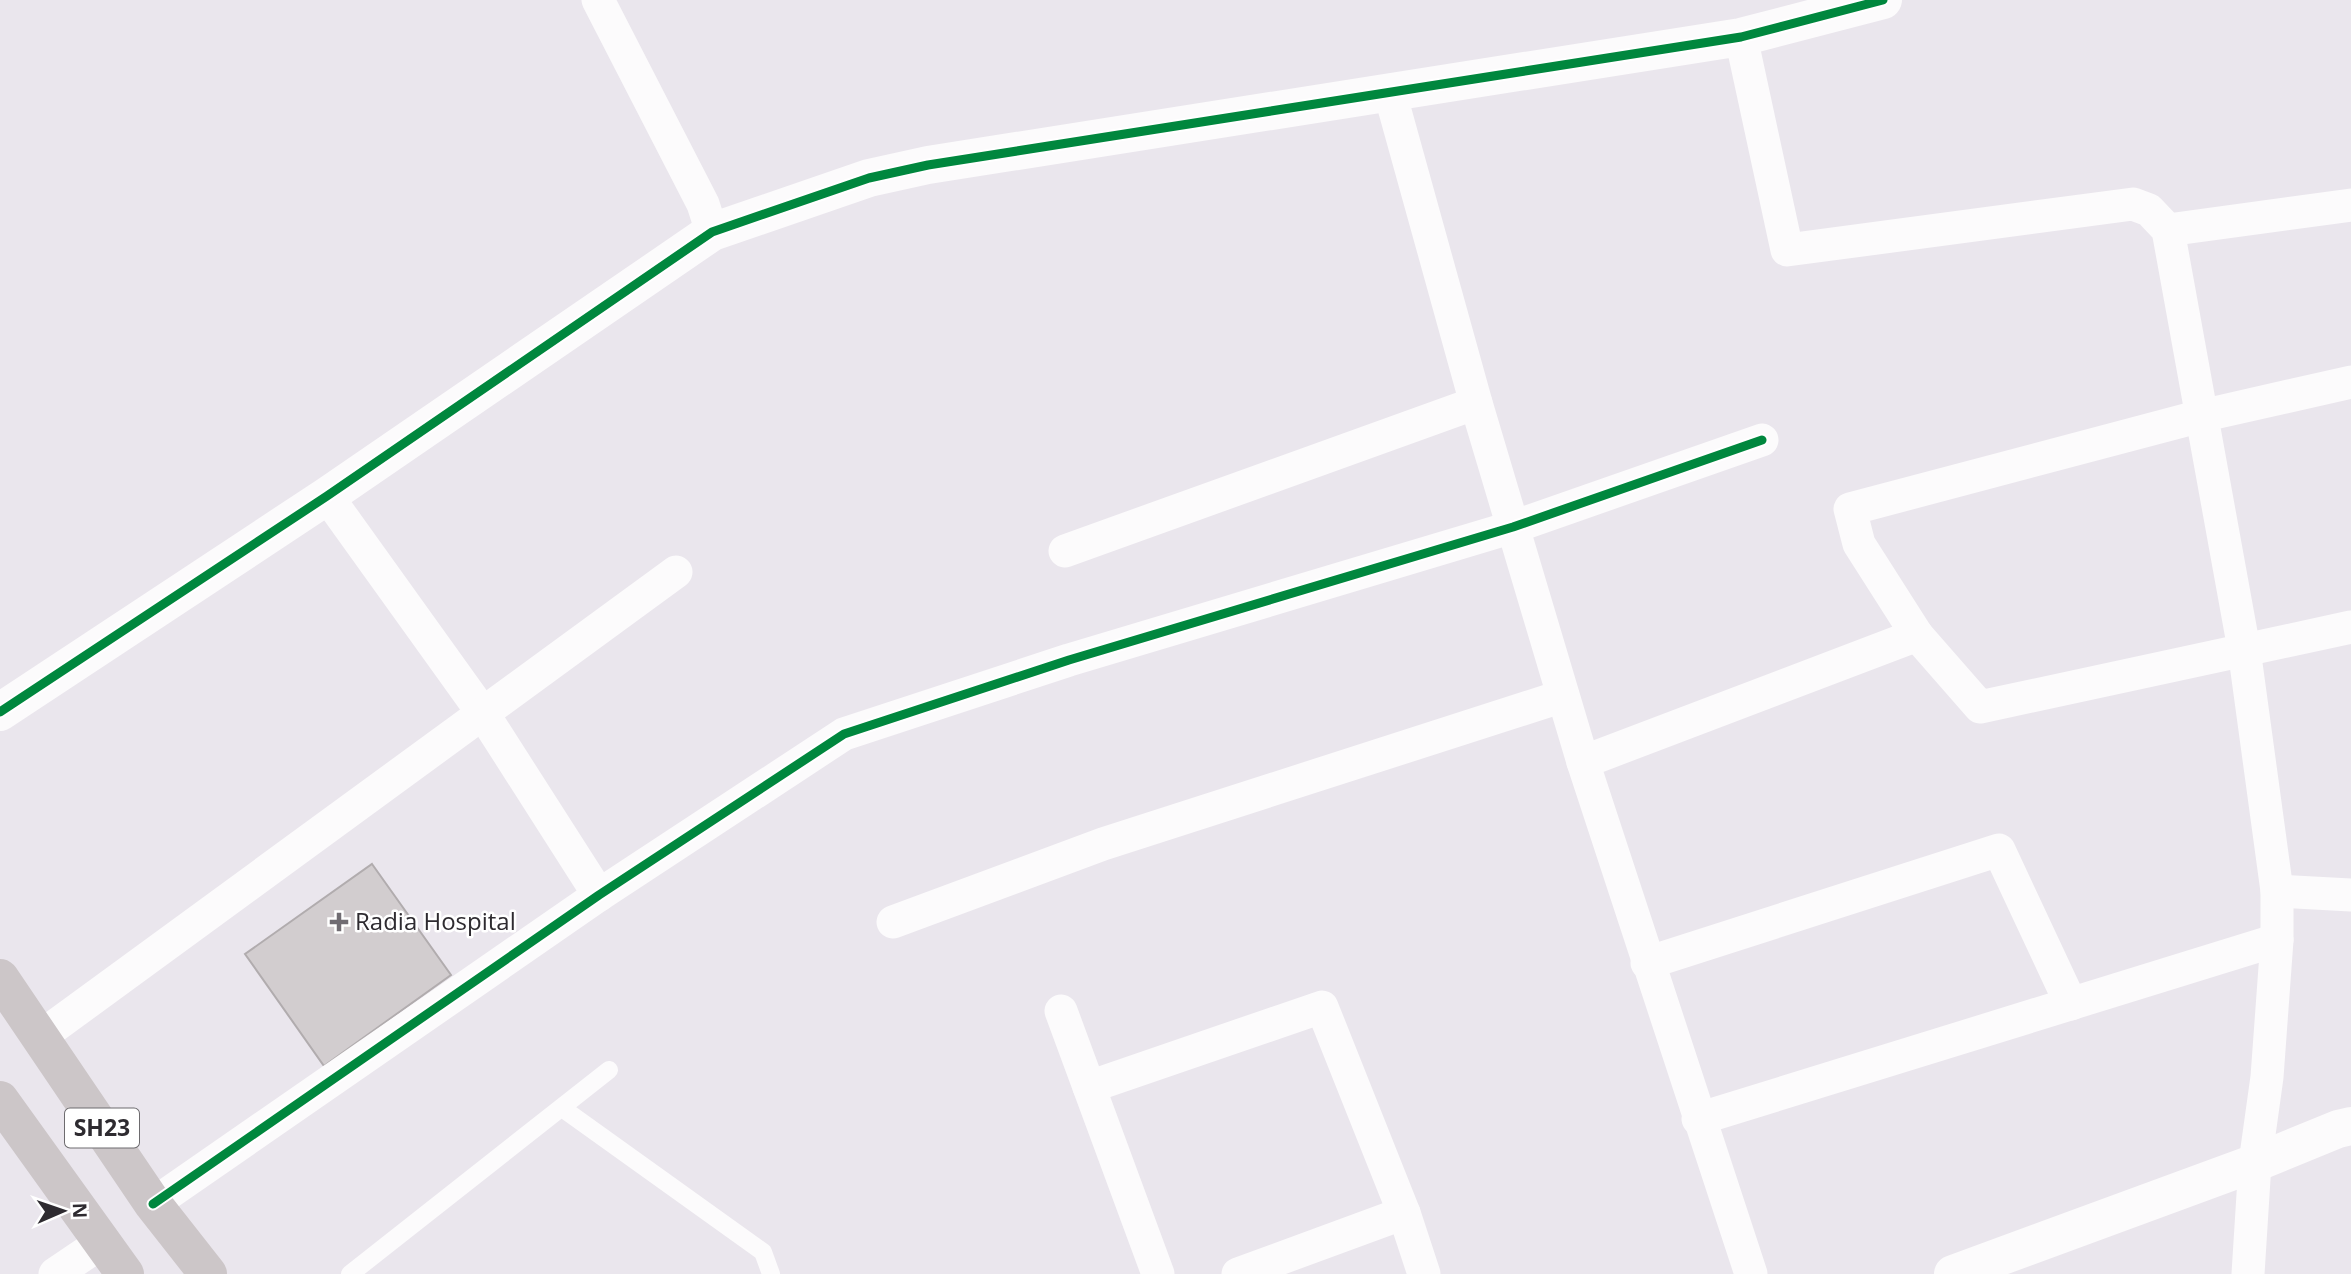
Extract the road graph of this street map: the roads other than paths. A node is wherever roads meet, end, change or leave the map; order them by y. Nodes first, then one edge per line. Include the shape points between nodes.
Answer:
1 (598, 0) edge
2 (1883, 0) edge
3 (1741, 37) junction
4 (1390, 93) junction
5 (2351, 205) edge
6 (2168, 230) junction
7 (712, 232) junction
8 (2351, 382) edge
9 (1476, 403) junction
10 (2201, 416) junction
11 (1762, 440) dead end
12 (327, 496) junction
13 (1513, 527) junction
14 (1065, 551) dead end
15 (676, 572) dead end
16 (2351, 627) edge
17 (1917, 635) junction
18 (2244, 649) junction
19 (1563, 695) junction
20 (0, 712) edge
21 (482, 712) junction
22 (1583, 762) junction
23 (2277, 891) junction
24 (599, 895) junction
25 (2351, 895) edge
26 (893, 922) dead end
27 (2277, 940) junction
28 (1647, 963) junction
29 (0, 978) edge
30 (2071, 1004) junction
31 (1061, 1011) dead end
32 (40, 1037) junction
33 (609, 1070) dead end
34 (1089, 1087) junction
35 (0, 1101) edge
36 (562, 1108) junction
37 (1698, 1119) junction
38 (2351, 1126) edge
39 (2255, 1163) junction
40 (153, 1205) junction
41 (1404, 1213) junction
42 (101, 1243) junction
43 (55, 1274) edge
44 (125, 1274) edge
45 (208, 1274) edge
46 (349, 1274) edge
47 (771, 1274) edge
48 (1158, 1274) edge
49 (1238, 1274) edge
50 (1424, 1274) edge
51 (1751, 1274) edge
52 (1952, 1274) edge
53 (2248, 1274) edge

1 - 7 street via 703,205
2 - 3 street
3 - 4 street
3 - 6 street via 1787,250 2133,204 2150,210
4 - 7 street via 928,165 869,178
4 - 9 street
5 - 6 street
6 - 10 street
7 - 12 street
8 - 10 street
9 - 13 street
9 - 14 street
10 - 17 street via 1850,509 1859,544
10 - 18 street
11 - 13 street
12 - 20 street
12 - 21 street
13 - 19 street
13 - 24 street via 1069,660 844,734
15 - 21 street
16 - 18 street
17 - 18 street via 1980,707
17 - 22 street
18 - 23 street
19 - 22 street
19 - 26 street via 1102,844
21 - 24 street
21 - 32 street
22 - 28 street
23 - 25 street
23 - 27 street
24 - 40 street
27 - 30 street
27 - 39 street
28 - 30 street via 1999,850
28 - 37 street
29 - 32 main road, SH23
30 - 37 street
31 - 34 street
32 - 40 main road, SH23
33 - 36 lane
34 - 41 street via 1322,1007
34 - 48 street
35 - 42 main road, SH23
36 - 46 lane
36 - 47 lane via 763,1252
37 - 51 street
38 - 39 street
39 - 52 street
39 - 53 street
40 - 45 main road, SH23
41 - 49 street
41 - 50 street
42 - 43 street
42 - 44 main road, SH23

